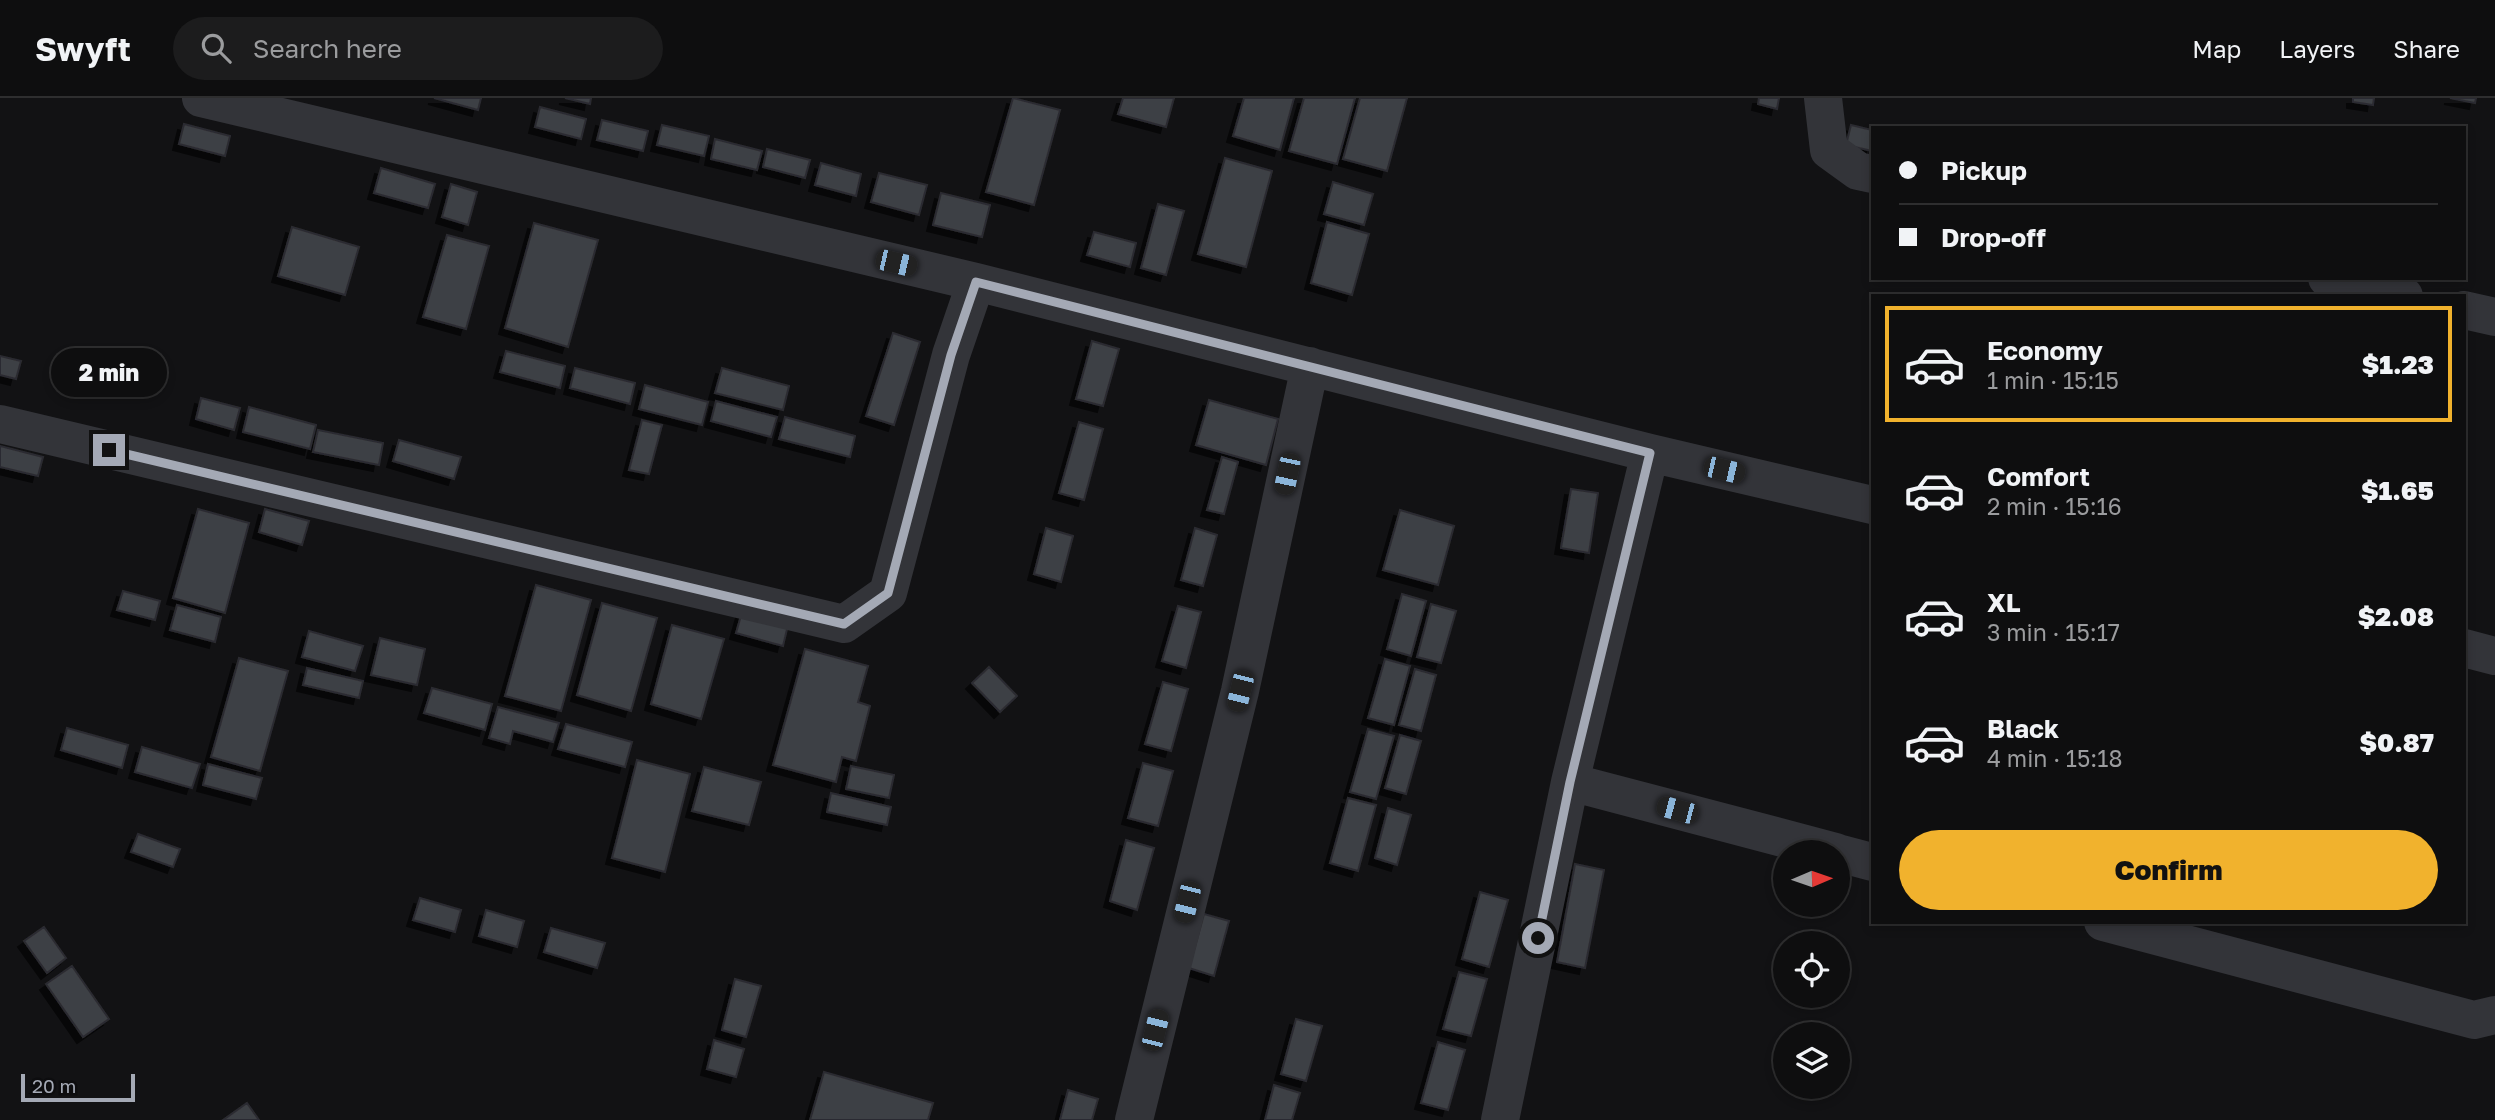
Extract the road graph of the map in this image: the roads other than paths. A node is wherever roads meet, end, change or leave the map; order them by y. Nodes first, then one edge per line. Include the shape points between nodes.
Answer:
1 (201, 98) edge
2 (1823, 98) edge
3 (1871, 174) edge
4 (2336, 280) edge
5 (976, 282) junction
6 (2395, 294) edge
7 (2466, 310) edge
8 (2495, 317) edge
9 (1311, 366) junction
10 (0, 424) edge
11 (1650, 453) junction
12 (1871, 505) edge
13 (2466, 649) edge
14 (2495, 656) edge
15 (1570, 782) junction
16 (1791, 840) edge
17 (1850, 856) edge
18 (1871, 862) edge
19 (2111, 924) edge
20 (2495, 1015) edge
21 (1134, 1120) edge
22 (1500, 1120) edge

1 - 5 street
2 - 3 street via 1829,150 1858,171
4 - 6 street
5 - 9 street
5 - 10 street via 951,355 888,593 844,624
7 - 8 street
9 - 11 street
9 - 21 street via 1240,691
11 - 12 street
11 - 15 street
13 - 14 street
15 - 16 street
15 - 22 street
17 - 18 street
19 - 20 street via 2474,1020

